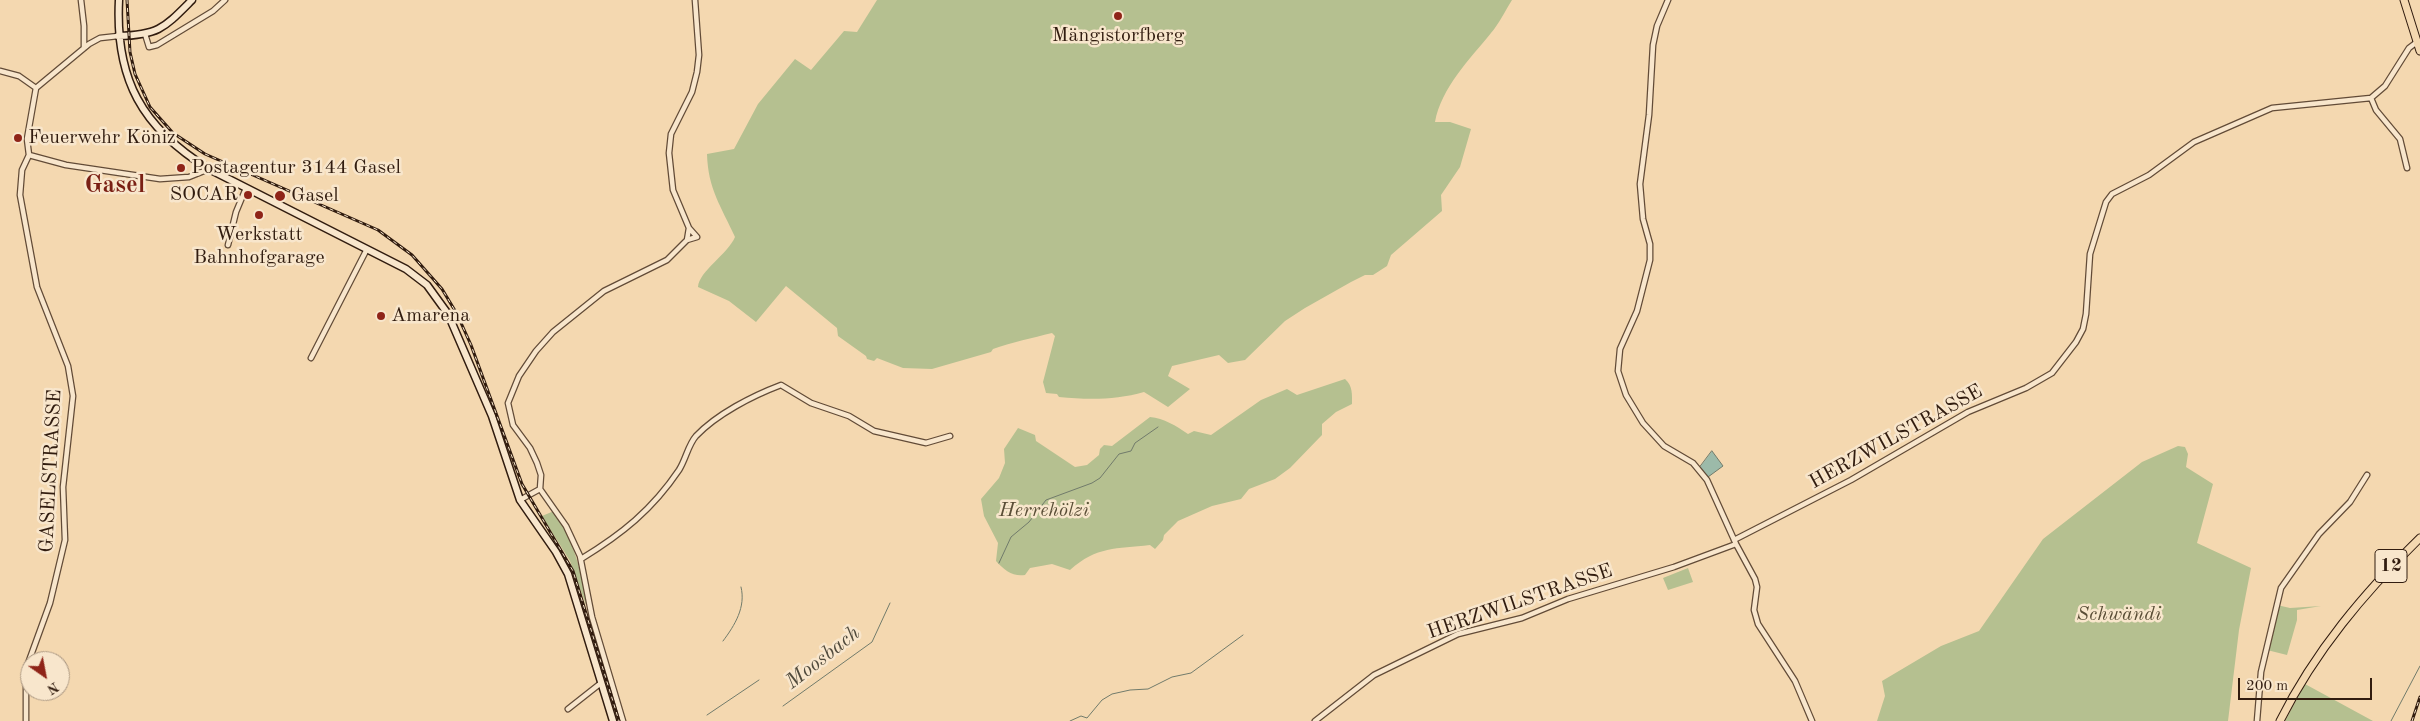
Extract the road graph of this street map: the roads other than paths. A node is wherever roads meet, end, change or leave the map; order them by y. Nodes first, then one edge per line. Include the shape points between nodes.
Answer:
1 (81, 0) edge
2 (119, 0) edge
3 (192, 0) edge
4 (226, 0) edge
5 (694, 0) edge
6 (1668, 0) edge
7 (2404, 0) edge
8 (145, 34) junction
9 (118, 36) junction
10 (2417, 42) junction
11 (84, 48) junction
12 (2420, 51) edge
13 (0, 71) edge
14 (36, 88) junction
15 (2371, 98) junction
16 (29, 155) junction
17 (2407, 168) dead end
18 (209, 169) junction
19 (246, 188) junction
20 (689, 228) junction
21 (687, 240) junction
22 (228, 245) dead end
23 (367, 249) junction
24 (311, 358) dead end
25 (950, 436) dead end
26 (2367, 475) dead end
27 (540, 489) junction
28 (520, 500) junction
29 (2420, 538) edge
30 (1735, 542) junction
31 (581, 559) junction
32 (601, 683) junction
33 (568, 709) dead end
34 (26, 721) edge
35 (613, 721) edge
36 (623, 721) edge
37 (1315, 721) edge
38 (1812, 721) edge
39 (2257, 721) edge
40 (2280, 721) edge

1 - 11 street
2 - 9 main road
3 - 8 main road via 167,24
4 - 8 street via 157,46 149,48
5 - 20 street via 698,72 671,134 669,153 672,190
6 - 30 street via 1653,45 1648,129 1640,184 1650,260 1637,311 1620,350 1618,371 1626,395 1650,432 1702,473
7 - 10 main road
8 - 9 main road
9 - 11 street via 98,39
9 - 18 main road via 130,82 148,117 174,145
10 - 12 main road
10 - 15 street via 2409,48 2385,86
11 - 14 street
13 - 14 street via 16,75
14 - 16 street, GASELSTRASSE via 27,139
15 - 17 street via 2376,110 2400,139
15 - 30 street, HERZWILSTRASSE via 2272,108 2194,142 2149,175 2112,194 2106,202 2090,254 2083,329 2052,373 2026,388 1968,412
16 - 18 street via 66,166 165,180 189,177
16 - 34 street, GASELSTRASSE via 22,169 20,190 27,239 38,293 68,366 72,396 63,487 65,540 50,603 26,669
18 - 19 main road
19 - 22 street
19 - 23 main road
20 - 21 street
20 - 21 street via 697,237
21 - 27 street via 667,260 604,291 562,324 541,344 519,376 510,396 509,416 534,455 541,475
23 - 24 street
23 - 28 main road via 420,279 444,307 492,416
25 - 31 street via 926,443 874,431 849,416 811,404 781,386 724,415 700,433 678,470 639,518
26 - 39 street via 2353,499 2319,534 2281,588 2261,672
27 - 28 street
27 - 31 street via 570,531
28 - 32 main road via 567,571
29 - 40 main road, 12 via 2343,620
30 - 37 street, HERZWILSTRASSE via 1674,567 1568,599 1522,618 1458,634 1374,675
30 - 38 street via 1755,579 1756,618 1795,681
31 - 36 street via 592,617
32 - 33 street
32 - 35 main road

